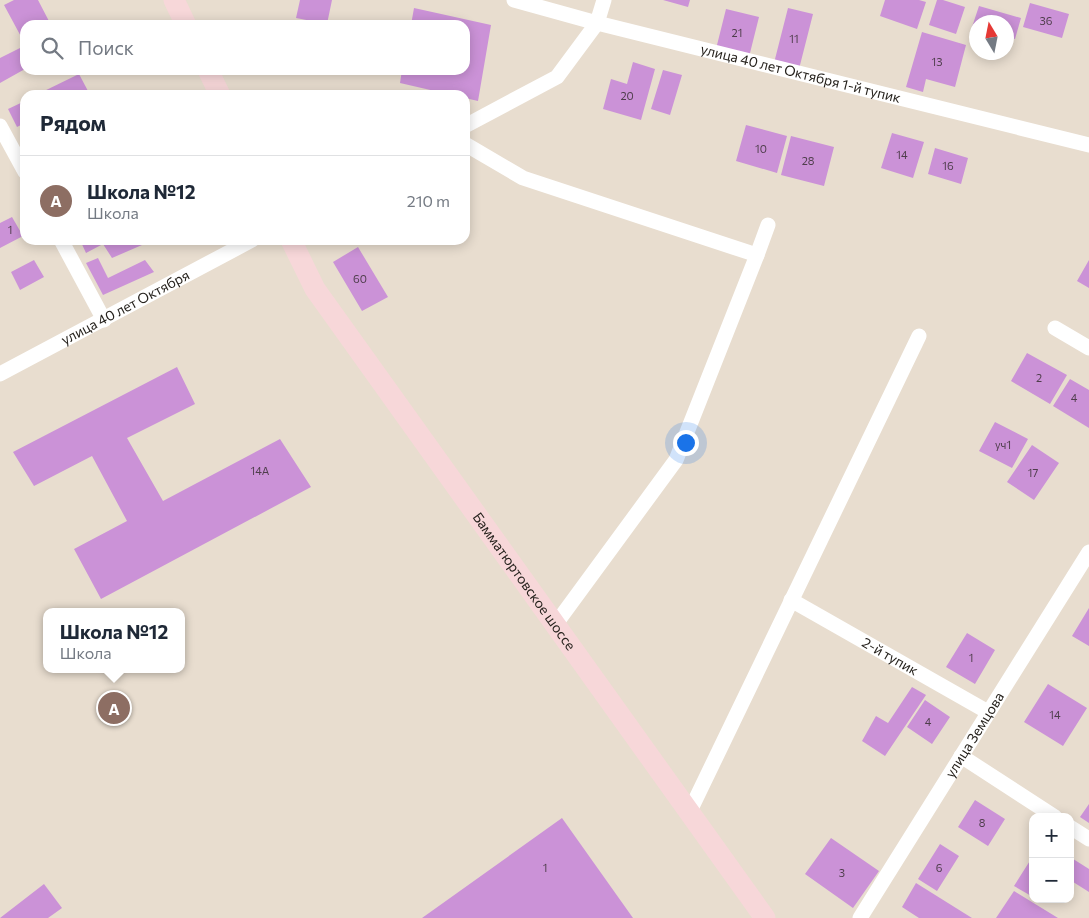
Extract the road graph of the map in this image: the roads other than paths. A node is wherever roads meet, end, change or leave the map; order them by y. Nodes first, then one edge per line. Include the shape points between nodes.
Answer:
1 (174, 0) edge
2 (514, 0) edge
3 (604, 0) edge
4 (184, 20) edge
5 (597, 23) junction
6 (210, 75) edge
7 (218, 90) edge
8 (470, 123) edge
9 (0, 126) edge
10 (1089, 145) edge
11 (470, 147) edge
12 (20, 163) edge
13 (768, 225) dead end
14 (64, 245) edge
15 (243, 245) edge
16 (293, 245) edge
17 (758, 255) junction
18 (104, 320) junction
19 (1055, 328) dead end
20 (919, 336) dead end
21 (1089, 348) edge
22 (0, 374) edge
23 (1089, 552) edge
24 (792, 600) junction
25 (555, 625) junction
26 (988, 712) junction
27 (961, 756) junction
28 (689, 813) junction
29 (1049, 813) edge
30 (1074, 830) edge
31 (1089, 839) edge
32 (765, 918) edge
33 (860, 918) edge

1 - 4 street
2 - 5 street, улица 40 лет Октября 1-й тупик
3 - 5 street
5 - 8 street via 557,77
5 - 10 street, улица 40 лет Октября 1-й тупик
6 - 7 street
9 - 12 street
11 - 17 street via 523,178
13 - 17 street
14 - 18 street
15 - 18 street, улица 40 лет Октября
16 - 25 street, Бамматюртовское шоссе via 315,289
17 - 25 street via 676,460
18 - 22 street, улица 40 лет Октября
19 - 21 street
20 - 24 street
23 - 26 street, улица Земцова
24 - 26 street, 2-й тупик
24 - 28 street
25 - 28 street, Бамматюртовское шоссе
26 - 27 street, улица Земцова
27 - 29 street
27 - 33 street, улица Земцова
28 - 32 street, Бамматюртовское шоссе
30 - 31 street

